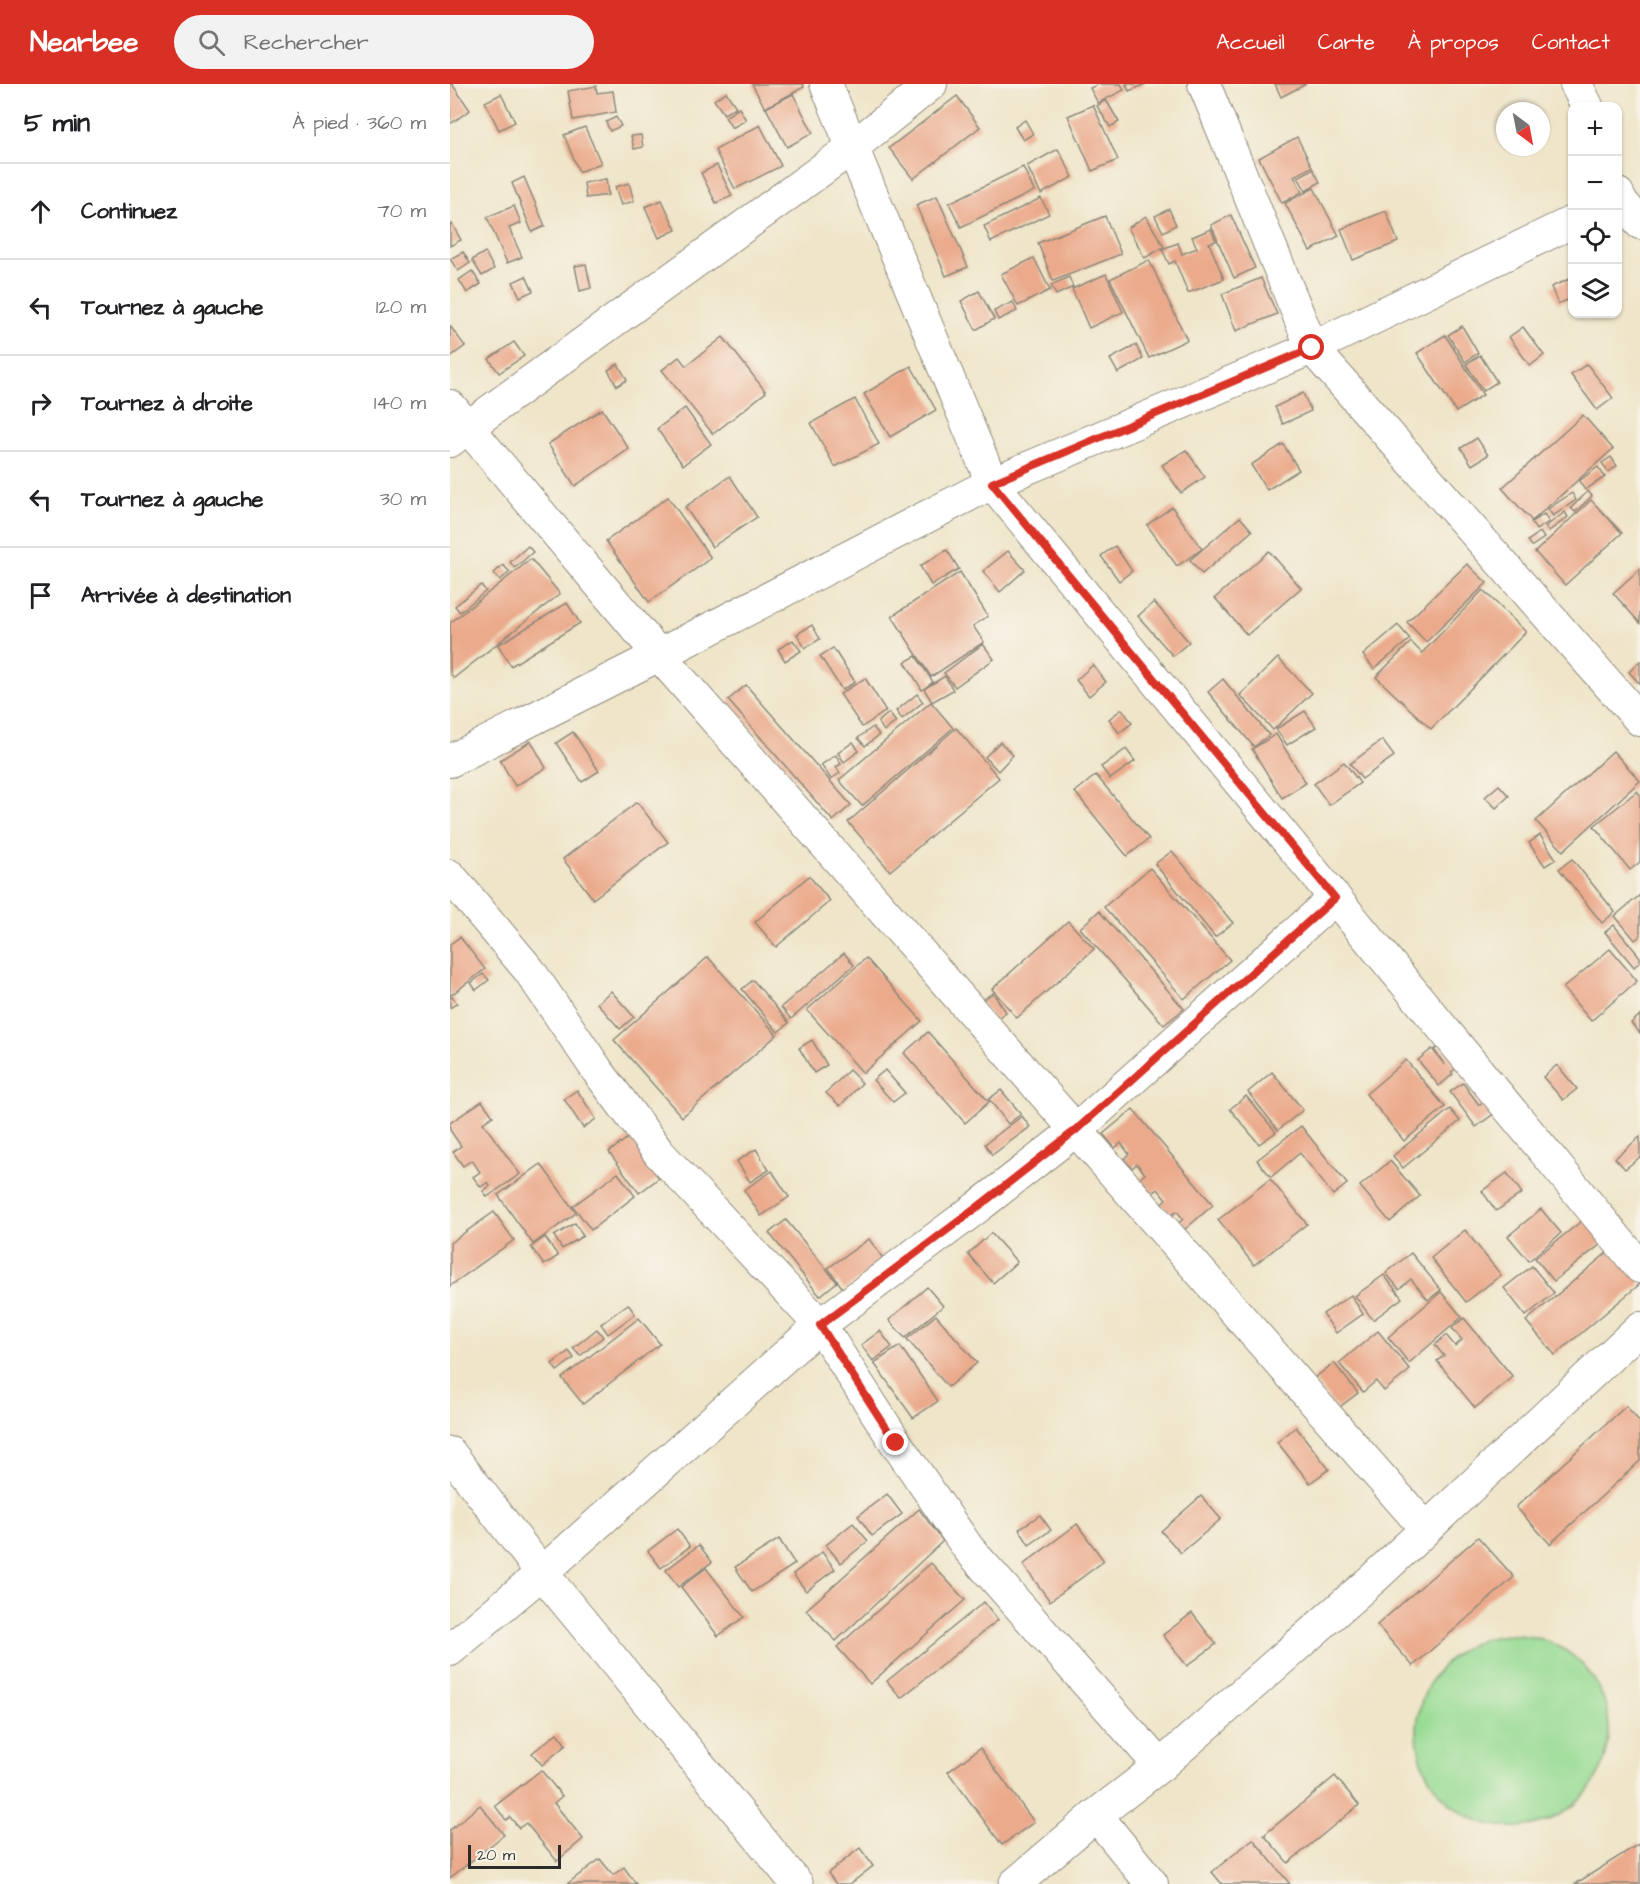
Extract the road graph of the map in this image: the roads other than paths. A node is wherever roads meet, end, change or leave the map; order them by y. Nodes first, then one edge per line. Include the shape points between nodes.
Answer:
1 (826, 84) edge
2 (931, 84) edge
3 (1204, 84) edge
4 (1576, 84) edge
5 (1585, 102) edge
6 (853, 147) junction
7 (1623, 195) edge
8 (1640, 223) edge
9 (1568, 224) edge
10 (1312, 348) junction
11 (456, 425) edge
12 (992, 483) junction
13 (659, 655) junction
14 (1640, 720) edge
15 (450, 761) edge
16 (450, 876) edge
17 (1335, 898) junction
18 (1076, 1130) junction
19 (1640, 1267) edge
20 (820, 1325) junction
21 (1640, 1328) edge
22 (450, 1453) edge
23 (1426, 1529) junction
24 (542, 1573) junction
25 (450, 1650) edge
26 (1160, 1766) junction
27 (1096, 1815) junction
28 (797, 1884) edge
29 (1016, 1884) edge
30 (1152, 1884) edge

1 - 6 street
2 - 6 street
3 - 10 street
4 - 5 street
6 - 11 street
6 - 12 street
7 - 8 street
9 - 10 street
10 - 12 street
10 - 14 street
11 - 13 street
12 - 13 street
12 - 17 street
13 - 15 street
13 - 18 street
16 - 20 street via 529,970 659,1153
17 - 18 street
17 - 19 street
18 - 20 street
18 - 23 street
20 - 24 street
20 - 26 street via 968,1548
21 - 23 street
22 - 24 street
23 - 26 street
24 - 25 street
24 - 28 street
26 - 27 street
27 - 29 street
27 - 30 street

